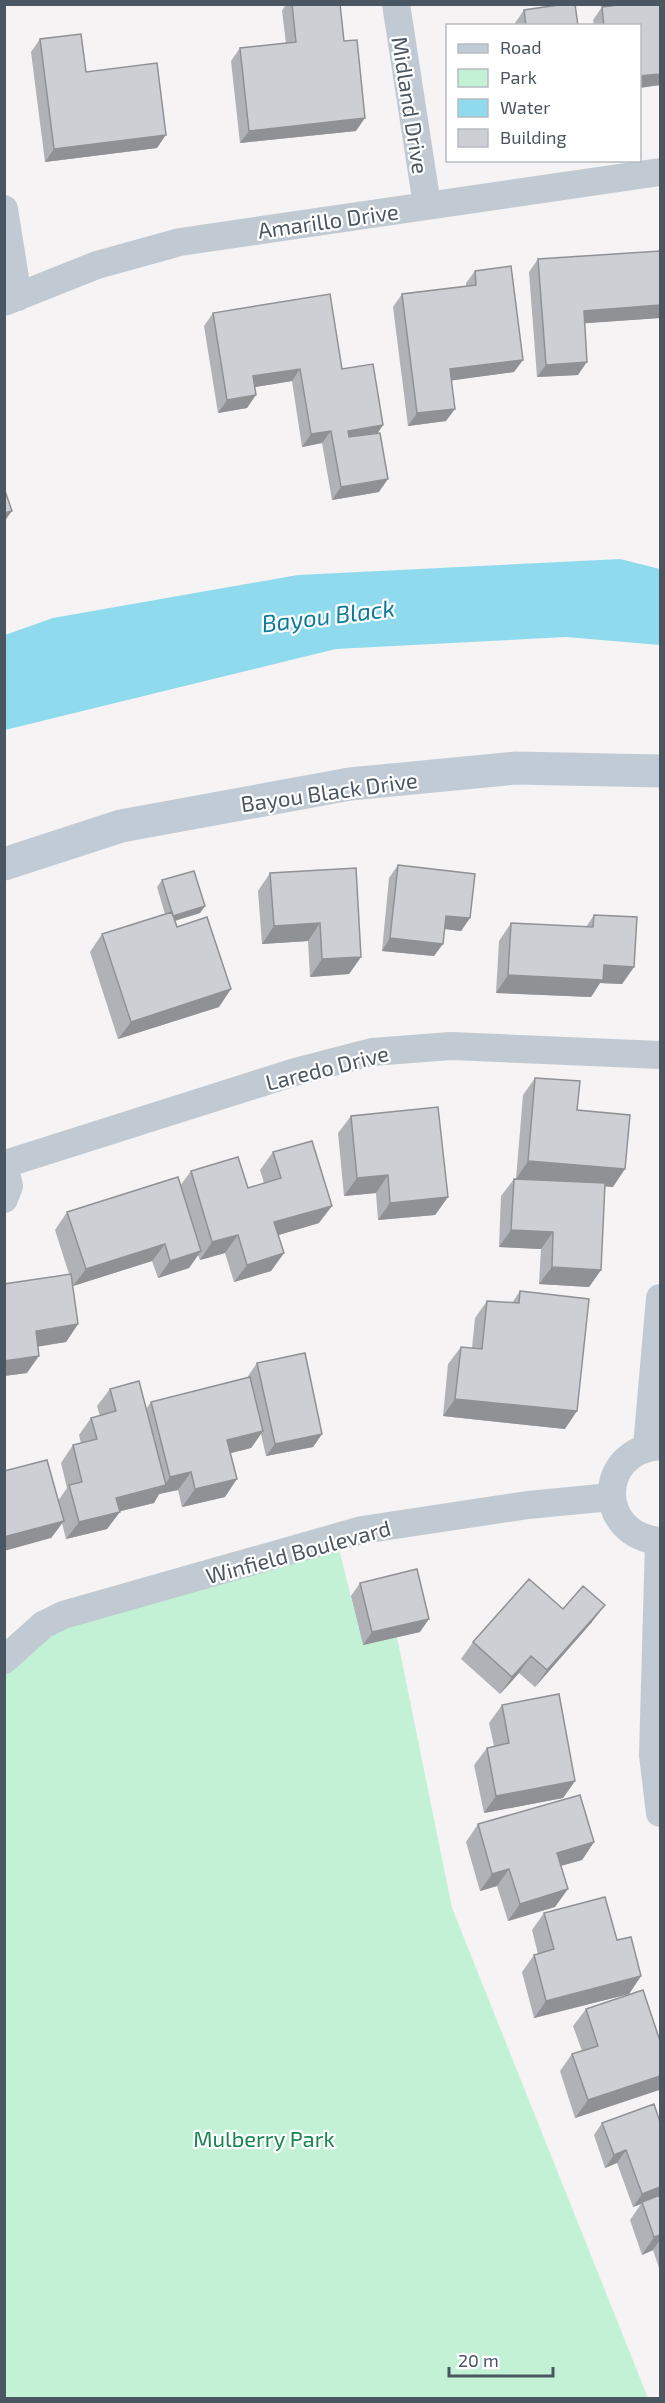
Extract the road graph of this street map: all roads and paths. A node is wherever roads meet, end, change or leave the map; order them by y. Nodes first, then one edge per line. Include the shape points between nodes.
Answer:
1 (396, 4) edge
2 (660, 172) edge
3 (427, 205) junction
4 (4, 209) edge
5 (11, 299) edge
6 (660, 771) edge
7 (4, 864) edge
8 (660, 1055) edge
9 (5, 1163) edge
10 (4, 1199) edge
11 (660, 1298) edge
12 (654, 1447) edge
13 (611, 1497) junction
14 (660, 1541) edge
15 (4, 1660) edge
16 (660, 1814) edge

1 - 3 street, Midland Drive
2 - 3 street, Amarillo Drive
3 - 5 street, Amarillo Drive via 180,242 97,266
4 - 5 street
6 - 7 main road, Bayou Black Drive via 516,768 350,784 121,826
8 - 9 street, Laredo Drive via 451,1046 372,1052 295,1072
9 - 10 street, Laredo Drive via 9,1186
11 - 12 street
12 - 13 street via 628,1457 614,1475
13 - 14 street via 619,1520 636,1536
13 - 15 street, Winfield Boulevard via 362,1530 63,1615 43,1625
14 - 16 street via 652,1755

